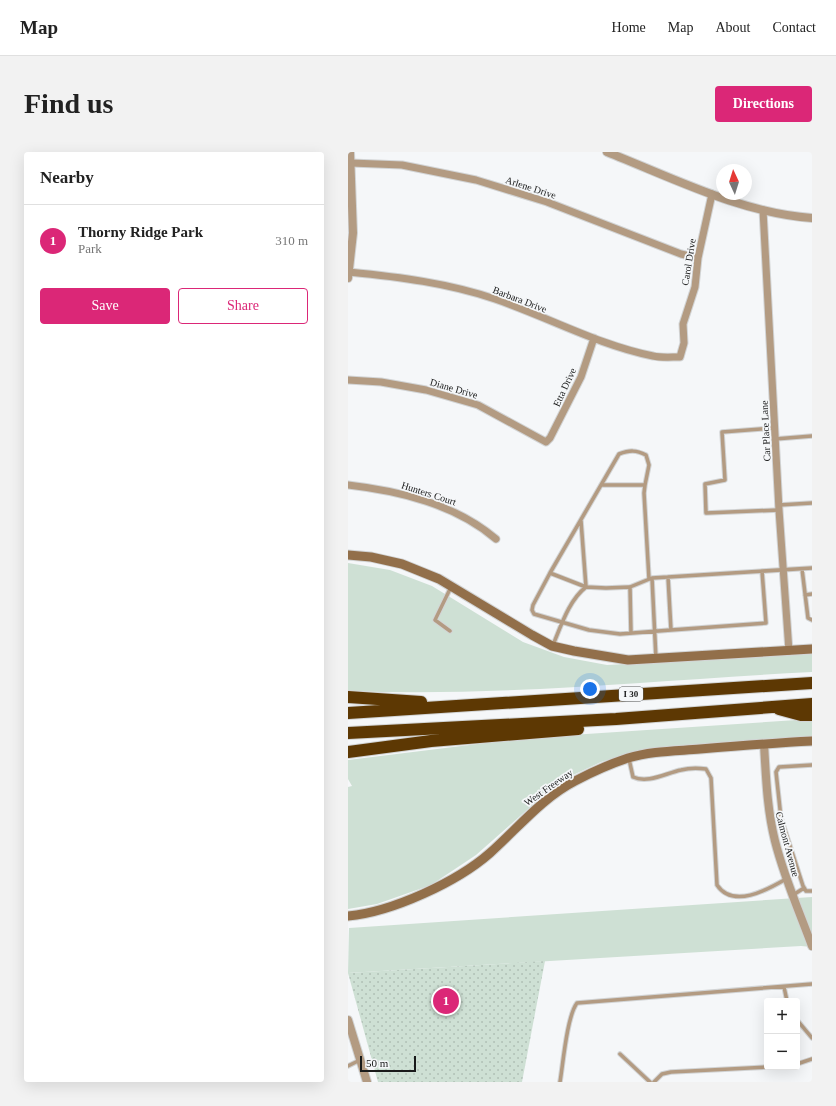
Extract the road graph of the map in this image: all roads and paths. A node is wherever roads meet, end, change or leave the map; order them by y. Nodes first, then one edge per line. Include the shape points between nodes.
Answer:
1 (350, 152) edge
2 (607, 152) edge
3 (351, 163) junction
4 (712, 194) junction
5 (763, 210) junction
6 (812, 218) edge
7 (351, 220) edge
8 (698, 258) junction
9 (349, 275) edge
10 (594, 338) junction
11 (680, 357) joint
12 (348, 380) edge
13 (775, 428) junction
14 (812, 436) edge
15 (775, 439) junction
16 (546, 442) joint
17 (348, 485) edge
18 (601, 485) junction
19 (645, 485) junction
20 (812, 503) edge
21 (779, 508) junction
22 (581, 521) junction
23 (496, 539) dead end
24 (348, 555) edge
25 (812, 568) edge
26 (802, 569) junction
27 (782, 570) junction
28 (762, 571) junction
29 (550, 573) junction
30 (668, 577) junction
31 (651, 578) junction
32 (451, 586) junction
33 (586, 587) junction
34 (630, 587) junction
35 (812, 594) edge
36 (805, 595) junction
37 (812, 620) edge
38 (563, 622) junction
39 (671, 630) junction
40 (450, 631) dead end
41 (654, 631) junction
42 (631, 633) junction
43 (553, 646) junction
44 (812, 650) edge
45 (789, 651) junction
46 (656, 660) junction
47 (812, 683) edge
48 (348, 697) edge
49 (812, 704) edge
50 (450, 706) junction
51 (770, 707) junction
52 (348, 713) edge
53 (812, 714) edge
54 (616, 720) junction
55 (348, 733) edge
56 (812, 741) edge
57 (764, 744) junction
58 (348, 752) edge
59 (629, 758) junction
60 (812, 765) edge
61 (787, 879) junction
62 (804, 888) junction
63 (812, 891) edge
64 (793, 895) junction
65 (348, 916) edge
66 (812, 946) edge
67 (812, 984) edge
68 (784, 987) junction
69 (786, 998) edge
70 (348, 1020) edge
71 (800, 1024) edge
72 (812, 1038) edge
73 (620, 1054) dead end
74 (812, 1059) edge
75 (360, 1060) junction
76 (800, 1063) edge
77 (348, 1066) edge
78 (764, 1067) edge
79 (367, 1082) edge
80 (560, 1082) edge
81 (650, 1082) edge
82 (654, 1082) edge

1 - 3 street
2 - 4 street
3 - 7 street
3 - 8 street, Arlene Drive via 402,165 476,180 547,202 681,254
4 - 5 street
4 - 8 street, Carol Drive
5 - 6 street
5 - 13 street, Car Place Lane
7 - 9 street
8 - 11 street, Carol Drive via 695,287 684,324 684,343
9 - 10 street, Barbara Drive via 406,278 447,285 495,299
10 - 11 street, Barbara Drive via 654,356
10 - 16 street, Etta Drive via 580,377
12 - 16 street, Diane Drive via 380,382 426,390 478,405
13 - 15 street, Car Place Lane
13 - 21 lane via 722,432 725,480 705,484 706,513
14 - 15 lane
15 - 21 street, Car Place Lane
17 - 23 street, Hunters Court via 414,497 453,511 481,526
18 - 19 lane
18 - 19 lane via 620,454 628,451 638,451 646,455 649,465
18 - 22 lane
19 - 31 lane
20 - 21 lane
21 - 27 street, Car Place Lane
22 - 29 lane
22 - 33 lane
24 - 32 main road via 402,564
25 - 26 lane
26 - 27 lane
26 - 36 lane
27 - 28 lane
27 - 45 street, Car Place Lane
28 - 30 lane
28 - 39 lane via 766,623
29 - 33 lane
29 - 38 lane via 532,610 534,614
30 - 31 lane
30 - 39 lane
31 - 34 lane
31 - 41 lane
32 - 40 lane via 435,620
32 - 43 main road
33 - 34 lane
33 - 38 lane via 579,592
34 - 42 lane
35 - 36 lane
36 - 37 lane via 808,618
38 - 42 lane via 589,630
38 - 43 lane
39 - 41 lane
41 - 42 lane
41 - 46 lane
43 - 46 main road via 628,660
44 - 45 main road
45 - 46 main road
47 - 50 highway, I 30
48 - 50 highway via 421,701
49 - 51 highway
50 - 52 highway, I 30
51 - 53 highway via 801,715
51 - 54 highway
54 - 55 highway
54 - 58 highway via 578,729 431,741
56 - 57 main road, West Freeway
57 - 59 main road, West Freeway via 665,752
57 - 61 street, Calmont Avenue via 768,806 775,841
59 - 61 lane via 632,777 639,780 682,770 706,769 711,778 717,885 722,892 730,896 760,893
59 - 65 main road, West Freeway via 573,782 535,809 490,853 446,883 396,904
60 - 62 lane via 779,767 776,772 781,818
61 - 64 street, Calmont Avenue
62 - 63 lane via 806,891
62 - 64 lane
64 - 66 street, Calmont Avenue
67 - 68 lane
68 - 69 lane
68 - 80 lane via 577,1002 568,1030
70 - 75 street
71 - 72 lane
73 - 81 lane
74 - 76 lane
75 - 77 lane
75 - 79 street
78 - 82 lane via 671,1072 662,1074

